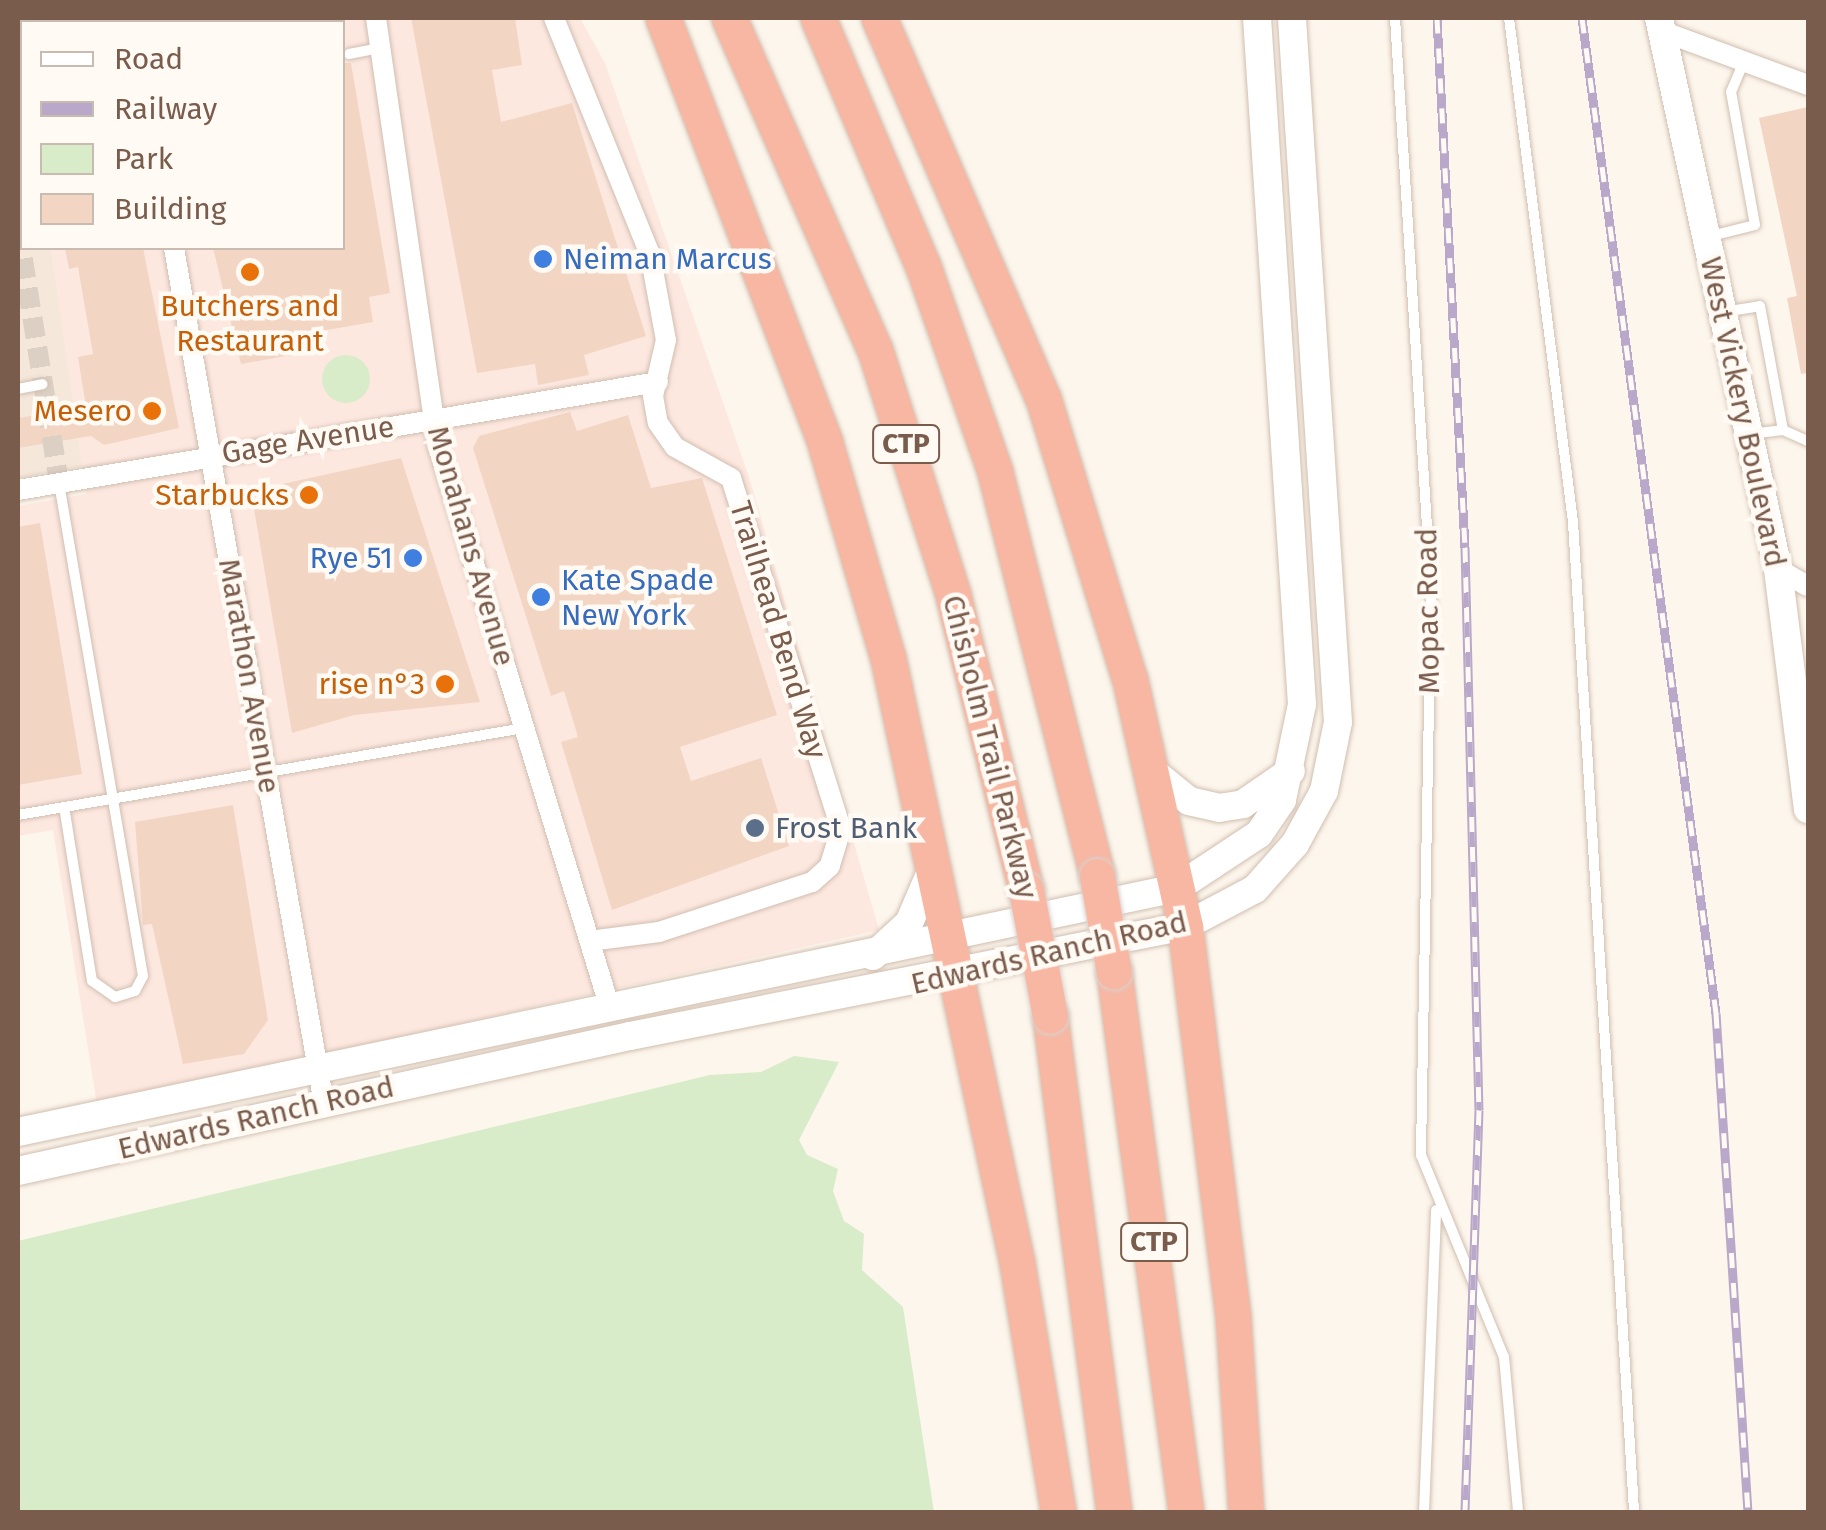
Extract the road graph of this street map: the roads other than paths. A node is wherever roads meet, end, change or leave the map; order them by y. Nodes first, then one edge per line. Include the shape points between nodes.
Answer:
1 (376, 18) edge
2 (554, 18) edge
3 (663, 18) edge
4 (729, 18) edge
5 (818, 18) edge
6 (879, 18) edge
7 (1257, 18) edge
8 (1292, 18) edge
9 (1395, 18) edge
10 (1509, 18) edge
11 (1660, 24) edge
12 (381, 48) junction
13 (349, 54) dead end
14 (1744, 61) junction
15 (1808, 85) edge
16 (1706, 237) junction
17 (174, 250) edge
18 (1722, 312) junction
19 (658, 382) junction
20 (43, 384) dead end
21 (18, 389) edge
22 (433, 420) junction
23 (1783, 430) junction
24 (1749, 434) junction
25 (1808, 441) edge
26 (211, 455) junction
27 (59, 482) junction
28 (18, 490) edge
29 (1778, 570) junction
30 (1808, 586) edge
31 (1799, 684) edge
32 (524, 728) junction
33 (1805, 762) edge
34 (1292, 770) junction
35 (1152, 771) junction
36 (266, 773) junction
37 (114, 799) junction
38 (64, 807) junction
39 (1808, 809) edge
40 (18, 815) edge
41 (936, 860) junction
42 (1177, 888) junction
43 (1185, 926) junction
44 (952, 940) junction
45 (590, 941) junction
46 (868, 959) junction
47 (958, 976) junction
48 (733, 987) junction
49 (610, 1005) junction
50 (630, 1036) junction
51 (523, 1058) junction
52 (318, 1070) junction
53 (324, 1104) junction
54 (18, 1132) edge
55 (18, 1171) edge
56 (1436, 1204) junction
57 (1058, 1512) edge
58 (1114, 1512) edge
59 (1186, 1512) edge
60 (1246, 1512) edge
61 (1424, 1512) edge
62 (1518, 1512) edge
63 (1634, 1512) edge

1 - 12 street, Monahans Avenue
2 - 19 street, Trailhead Bend Way via 650,254 666,340
3 - 41 highway via 839,486
4 - 58 highway, Chisholm Trail Parkway / CTP, bridge via 875,350 954,595 1050,1016
5 - 59 highway, CTP, bridge via 923,266 996,472 1097,876
6 - 35 highway via 1043,398
7 - 34 street, Edwards Ranch Road via 1302,704
8 - 43 street, Edwards Ranch Road via 1338,722 1324,791 1295,844 1255,889
9 - 56 lane, Mopac Road via 1431,591 1420,1129
10 - 63 lane via 1573,522
11 - 14 street
11 - 16 street, West Vickery Boulevard
12 - 13 lane
12 - 22 street, Monahans Avenue
14 - 15 street
14 - 16 lane via 1731,92 1755,226
16 - 18 street, West Vickery Boulevard
17 - 26 street, Marathon Avenue
18 - 23 lane via 1760,306
18 - 24 street, West Vickery Boulevard
19 - 22 street, Gage Avenue
19 - 45 street, Trailhead Bend Way via 653,407 667,439 731,478 839,847 812,882 659,932
20 - 21 lane
22 - 26 street, Gage Avenue
22 - 32 street, Monahans Avenue
23 - 24 lane
23 - 25 lane
24 - 29 street, West Vickery Boulevard
26 - 27 street, Gage Avenue
26 - 36 street, Marathon Avenue
27 - 28 street, Gage Avenue
27 - 37 lane
29 - 30 street
29 - 31 street, West Vickery Boulevard
31 - 33 street, West Vickery Boulevard
32 - 36 lane
32 - 45 street, Monahans Avenue
33 - 39 street, West Vickery Boulevard
34 - 35 street via 1243,804 1219,808 1189,801
34 - 42 street, Edwards Ranch Road via 1259,834
35 - 42 highway
36 - 37 lane
36 - 52 street, Marathon Avenue
37 - 38 lane
37 - 38 lane via 142,976 134,990 115,996 92,981
38 - 40 lane
41 - 44 highway
41 - 46 street via 909,924
42 - 43 highway
42 - 44 street, Edwards Ranch Road
43 - 47 street, Edwards Ranch Road
43 - 60 highway via 1236,1347
44 - 46 street, Edwards Ranch Road
44 - 47 highway
45 - 49 street, Monahans Avenue
46 - 48 street, Edwards Ranch Road
47 - 50 street, Edwards Ranch Road
47 - 57 highway
48 - 49 street, Edwards Ranch Road
48 - 50 street via 641,1022
49 - 51 street via 592,1032
49 - 52 street, Edwards Ranch Road
50 - 51 street, Edwards Ranch Road
51 - 53 street, Edwards Ranch Road
52 - 53 street, Marathon Avenue
52 - 54 street, Edwards Ranch Road
53 - 55 street, Edwards Ranch Road
56 - 61 lane, Mopac Road
56 - 62 lane, Mopac Road via 1504,1357

